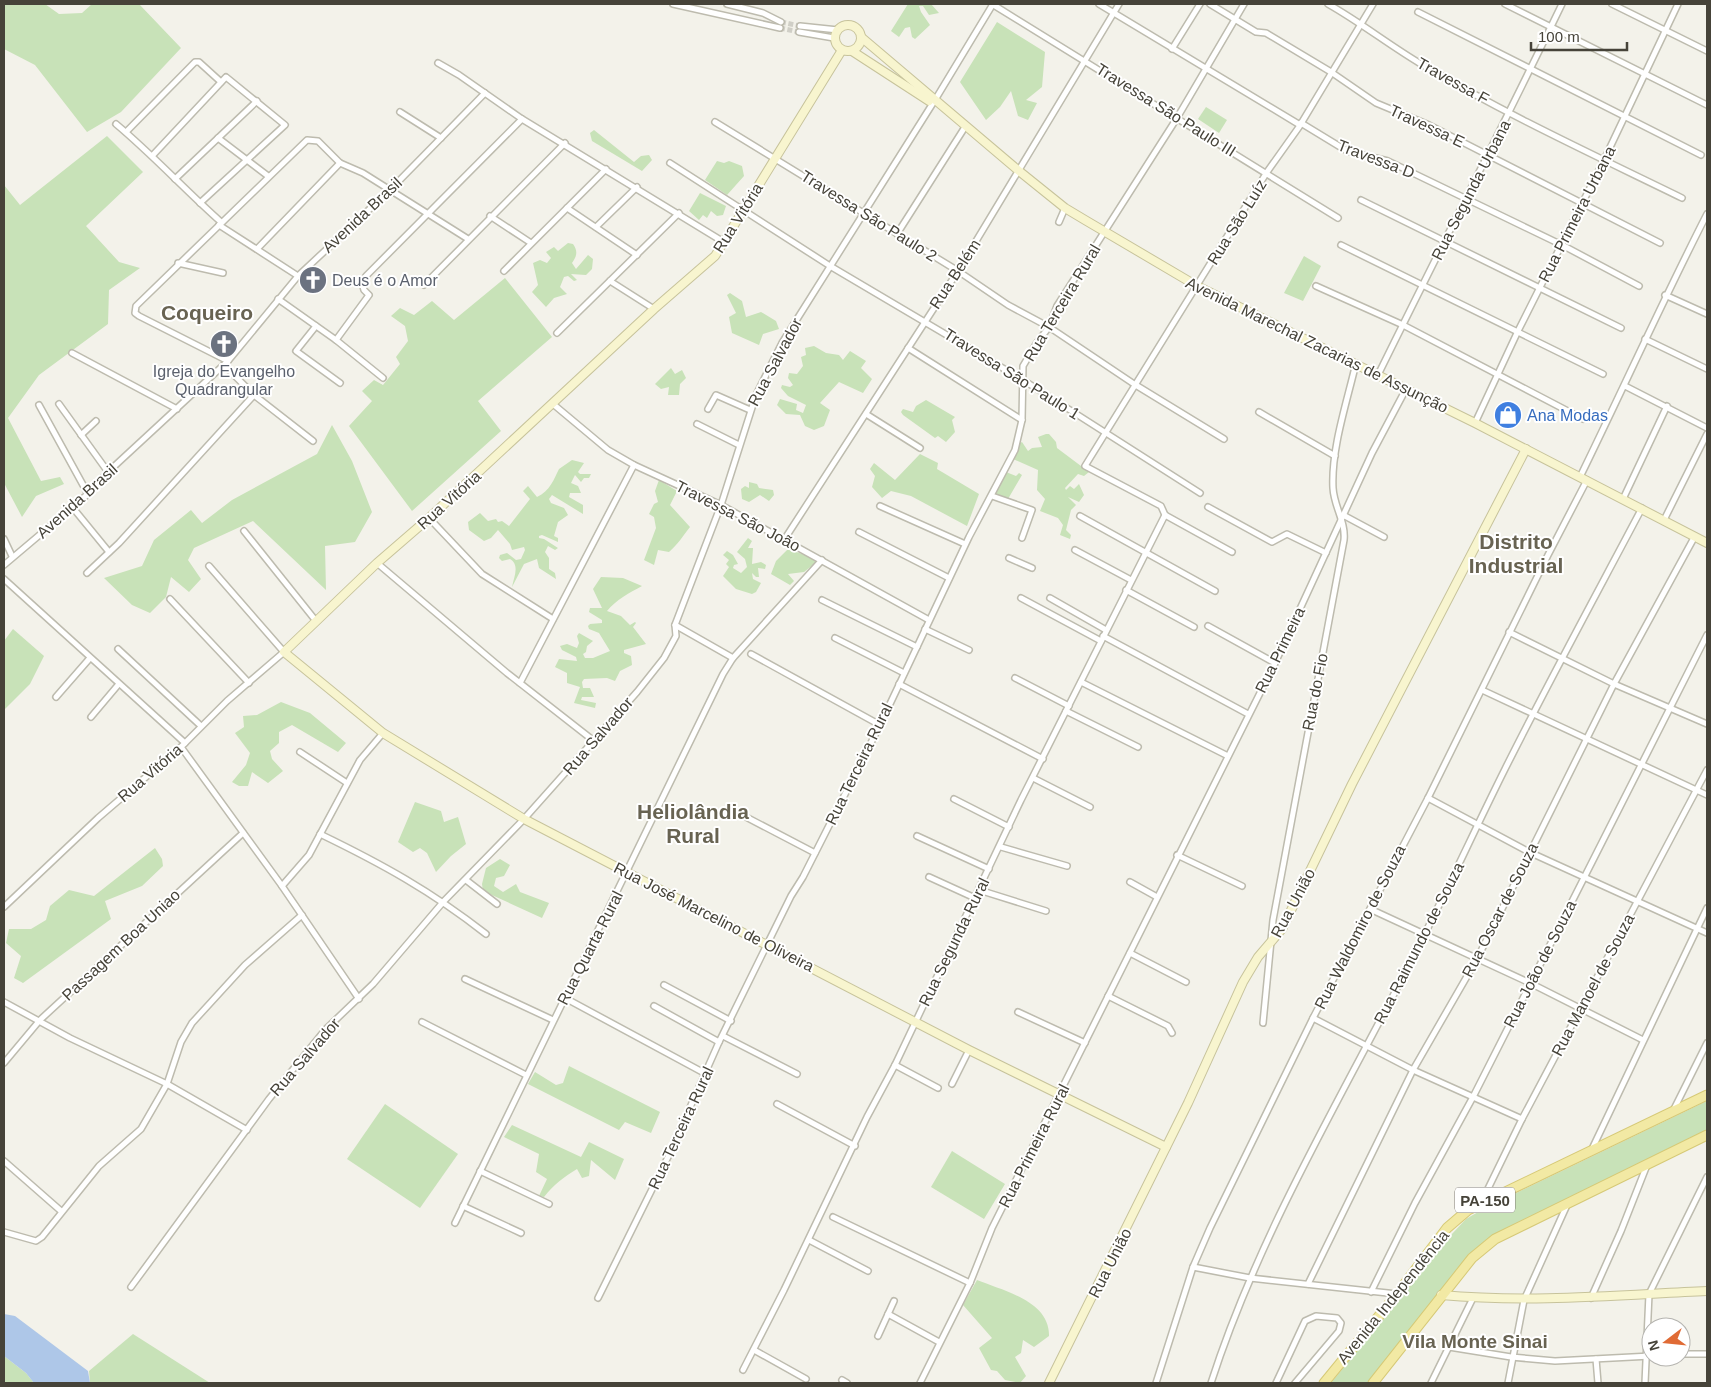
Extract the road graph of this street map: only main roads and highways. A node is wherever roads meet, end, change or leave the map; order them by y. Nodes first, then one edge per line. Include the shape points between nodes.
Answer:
1 (1707, 1094) edge
2 (1707, 1135) edge
3 (1324, 1383) edge
4 (1373, 1383) edge

1 - 3 main road, Avenida Independência / PA-150 via 1482,1201 1447,1228
2 - 4 main road, PA-150 via 1495,1239 1472,1258

